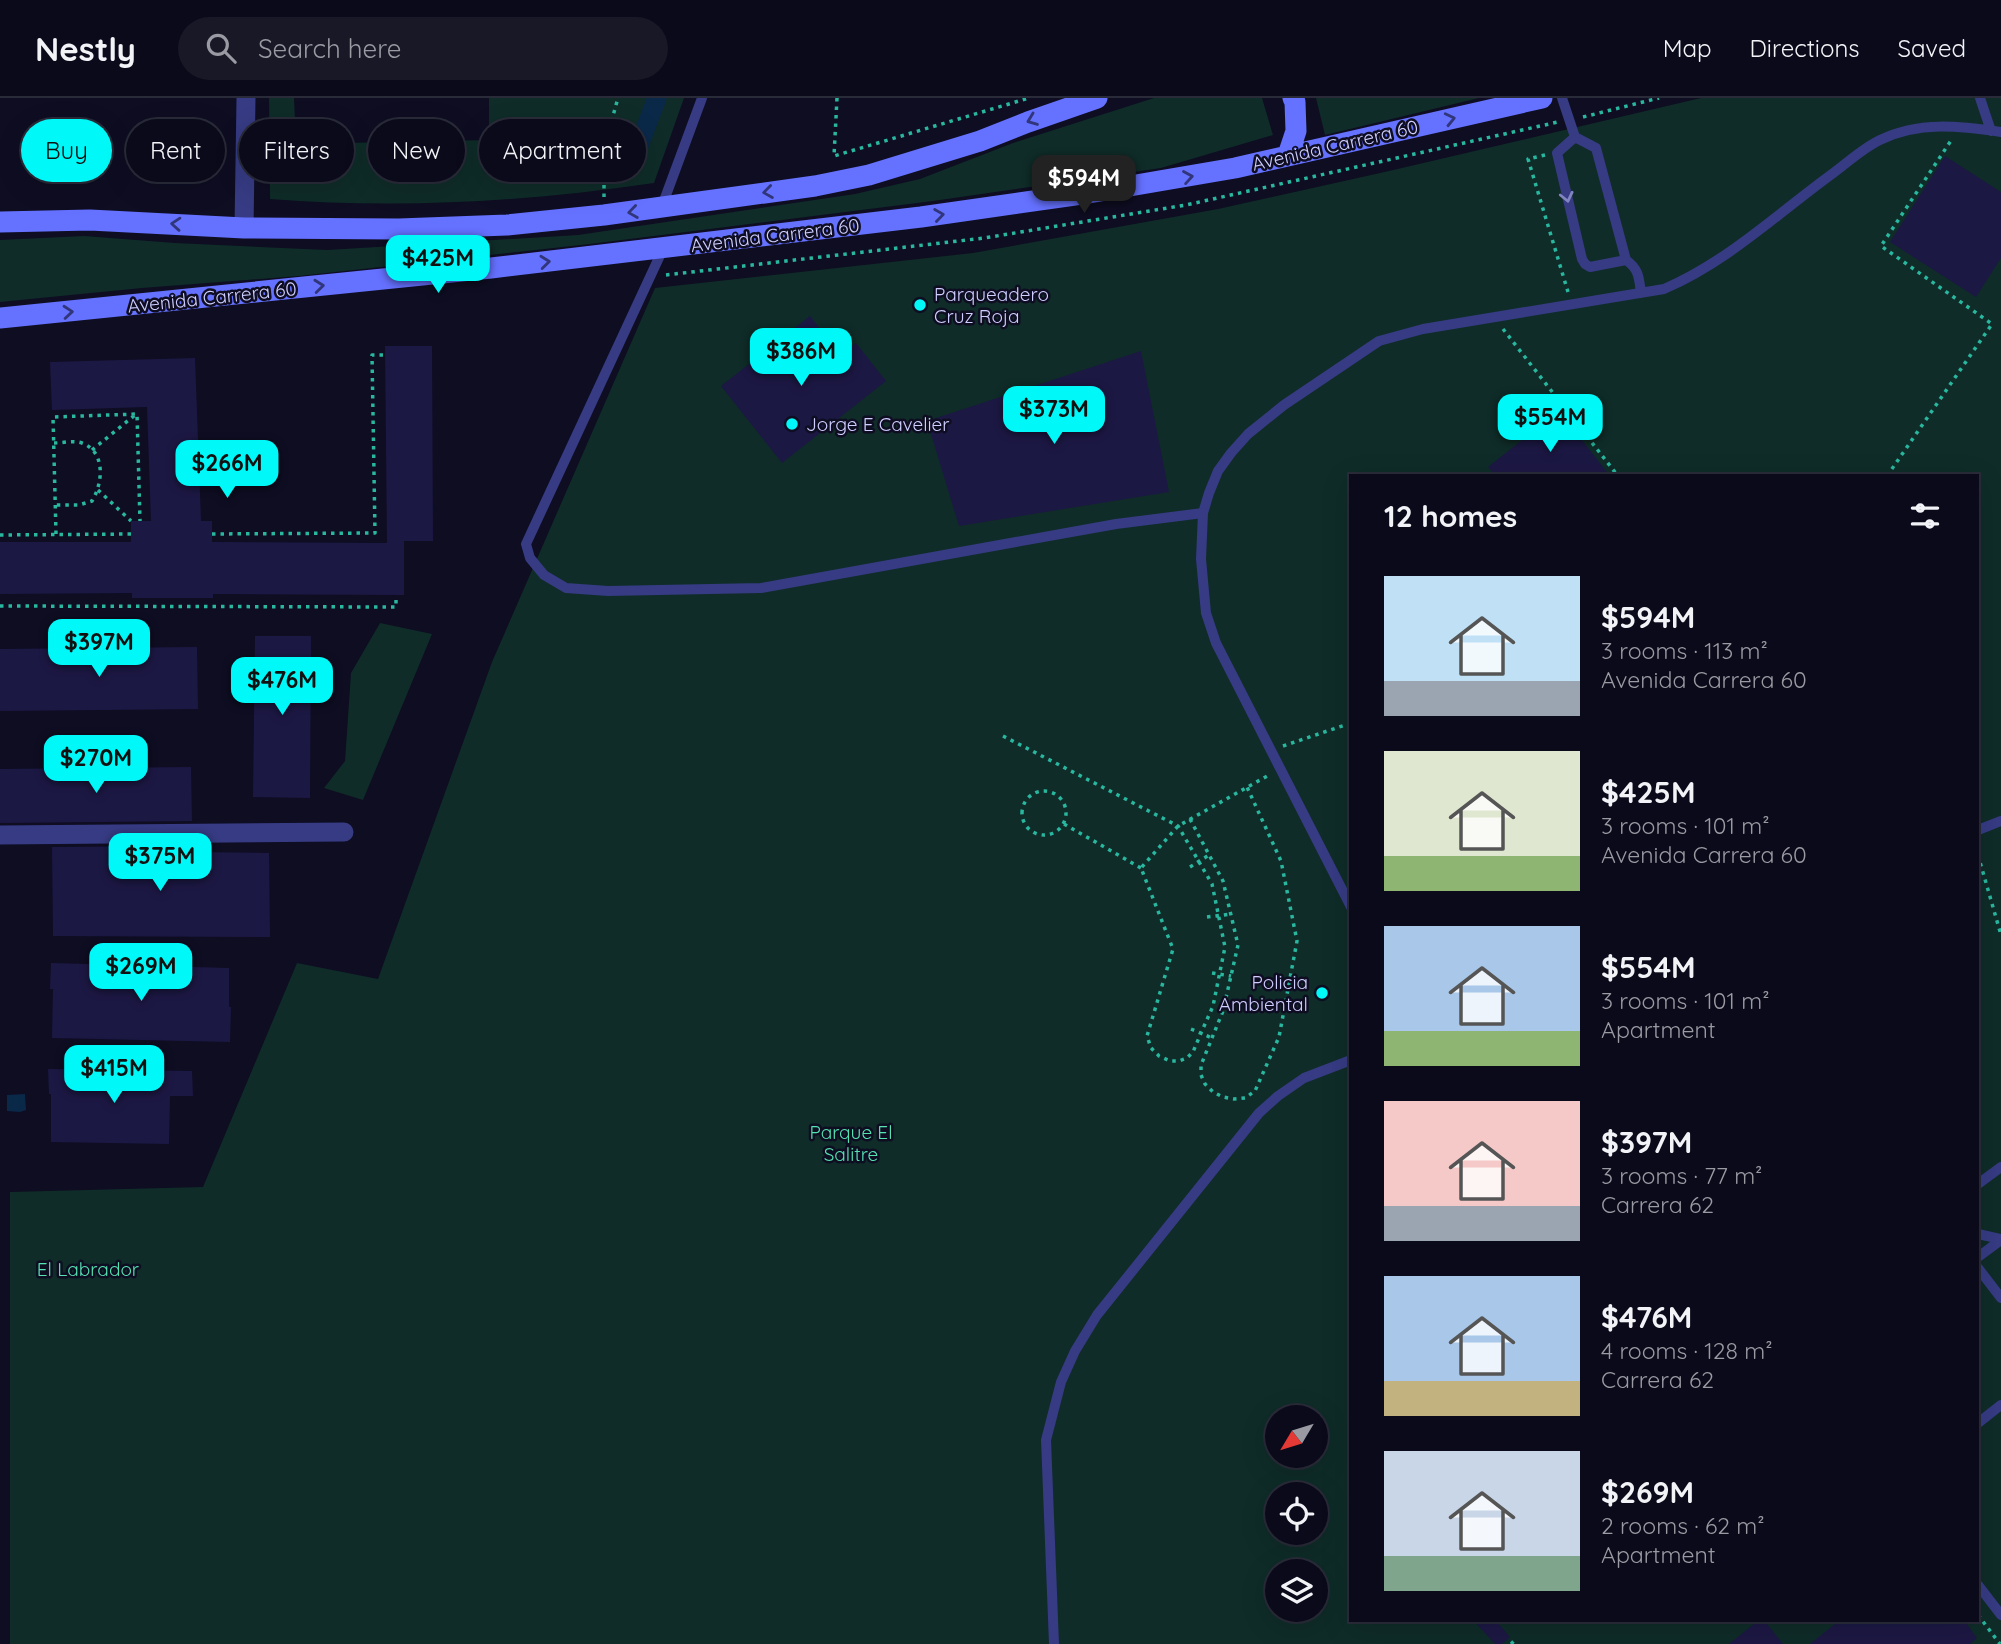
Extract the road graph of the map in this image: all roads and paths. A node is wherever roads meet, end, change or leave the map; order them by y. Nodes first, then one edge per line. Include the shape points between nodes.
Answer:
1 (246, 98) edge
2 (618, 98) edge
3 (702, 98) edge
4 (837, 98) edge
5 (1029, 98) edge
6 (1097, 98) edge
7 (1293, 98) edge
8 (1542, 98) edge
9 (1562, 98) edge
10 (1980, 98) edge
11 (1961, 126) junction
12 (1996, 132) edge
13 (1575, 138) junction
14 (1557, 153) junction
15 (1288, 155) junction
16 (604, 199) dead end
17 (662, 208) junction
18 (0, 222) edge
19 (244, 228) junction
20 (663, 249) junction
21 (1626, 260) junction
22 (1642, 293) junction
23 (1571, 304) junction
24 (0, 318) edge
25 (1494, 318) junction
26 (385, 355) dead end
27 (137, 414) junction
28 (54, 443) junction
29 (92, 451) junction
30 (1616, 474) edge
31 (1888, 474) edge
32 (98, 490) junction
33 (55, 505) junction
34 (1203, 513) junction
35 (131, 521) dead end
36 (140, 521) dead end
37 (375, 533) junction
38 (56, 534) junction
39 (131, 534) dead end
40 (212, 534) dead end
41 (0, 535) edge
42 (375, 542) dead end
43 (396, 595) dead end
44 (0, 606) edge
45 (1349, 724) edge
46 (1003, 736) dead end
47 (1270, 751) junction
48 (1280, 769) junction
49 (1247, 787) junction
50 (1190, 819) junction
51 (2001, 821) edge
52 (1064, 824) junction
53 (1178, 826) junction
54 (1979, 830) edge
55 (344, 832) dead end
56 (0, 835) edge
57 (1209, 855) junction
58 (1979, 858) edge
59 (1199, 862) junction
60 (1190, 867) dead end
61 (1141, 868) junction
62 (1349, 903) edge
63 (1231, 914) junction
64 (1219, 916) junction
65 (1207, 917) dead end
66 (2001, 935) edge
67 (1212, 973) dead end
68 (1220, 974) junction
69 (1231, 976) junction
70 (1191, 1029) dead end
71 (1201, 1033) junction
72 (1212, 1038) junction
73 (1349, 1061) edge
74 (2001, 1167) edge
75 (1979, 1183) edge
76 (1979, 1234) edge
77 (2001, 1239) edge
78 (1979, 1255) edge
79 (1979, 1269) edge
80 (2001, 1298) edge
81 (2001, 1405) edge
82 (1979, 1422) edge
83 (1979, 1586) edge
84 (2001, 1615) edge
85 (1979, 1616) edge
86 (1054, 1644) edge
87 (2000, 1644) edge

1 - 19 street
2 - 16 path via 604,148
3 - 17 lane
4 - 5 path via 834,156
6 -> 17 main road via 981,141 869,175
7 - 15 main road via 1296,131
15 -> 8 main road, Avenida Carrera 60
9 - 13 lane
10 - 12 lane
11 - 12 lane
11 - 22 lane via 1941,125 1879,140 1730,253 1664,289
11 - 31 path via 1881,246 1992,324
13 - 14 lane
13 - 21 lane via 1597,148
14 -> 21 lane via 1581,259 1590,267
14 - 23 path via 1528,159
20 -> 15 main road, Avenida Carrera 60 via 1089,193
17 -> 19 main road via 507,225
19 -> 18 main road via 90,220
24 -> 20 main road, Avenida Carrera 60
20 - 34 lane via 526,544 530,558 544,575 566,587 608,591 761,588 1116,524
21 - 22 lane via 1638,272
22 - 23 lane
23 - 25 lane
25 - 30 path
25 - 34 lane via 1379,341 1345,363 1248,434 1218,471
26 - 37 path via 372,355
27 - 28 path via 53,417
27 - 29 path
27 - 36 path
28 - 29 path via 81,443
28 - 33 path
29 - 32 path via 100,465
32 - 33 path via 85,504
32 - 35 path
33 - 38 path
34 - 47 lane via 1206,613 1216,643
37 - 40 path
37 - 42 path
38 - 39 path
38 - 41 path
43 - 44 path via 396,607
45 - 47 path
46 - 53 path
47 - 48 lane
48 - 49 path
48 - 62 lane
49 - 50 path
49 - 72 path via 1281,860 1297,941 1279,1037 1258,1085 1245,1098 1223,1097 1205,1084 1201,1065
50 - 53 path
50 - 57 path
51 - 54 lane
52 - 52 path via 1053,834 1038,834 1026,825 1024,804 1034,793 1054,793 1064,803
52 - 61 path
53 - 59 path
53 - 61 path
55 - 56 street
57 - 59 path
57 - 63 path via 1223,881
58 - 66 path
59 - 60 path
59 - 64 path via 1212,884
61 - 71 path via 1173,949 1147,1036 1151,1048 1170,1061 1180,1061 1193,1052
63 - 64 path
63 - 69 path via 1238,945
64 - 65 path
64 - 68 path via 1225,947
67 - 68 path
68 - 69 path
68 - 71 path
69 - 72 path
70 - 71 path
71 - 72 path
73 - 86 lane via 1304,1078 1259,1114 1097,1315 1075,1350 1061,1382 1046,1440
74 - 75 lane
76 - 77 lane
77 - 78 lane
79 - 80 lane
81 - 82 lane
83 - 84 lane
85 - 87 path

